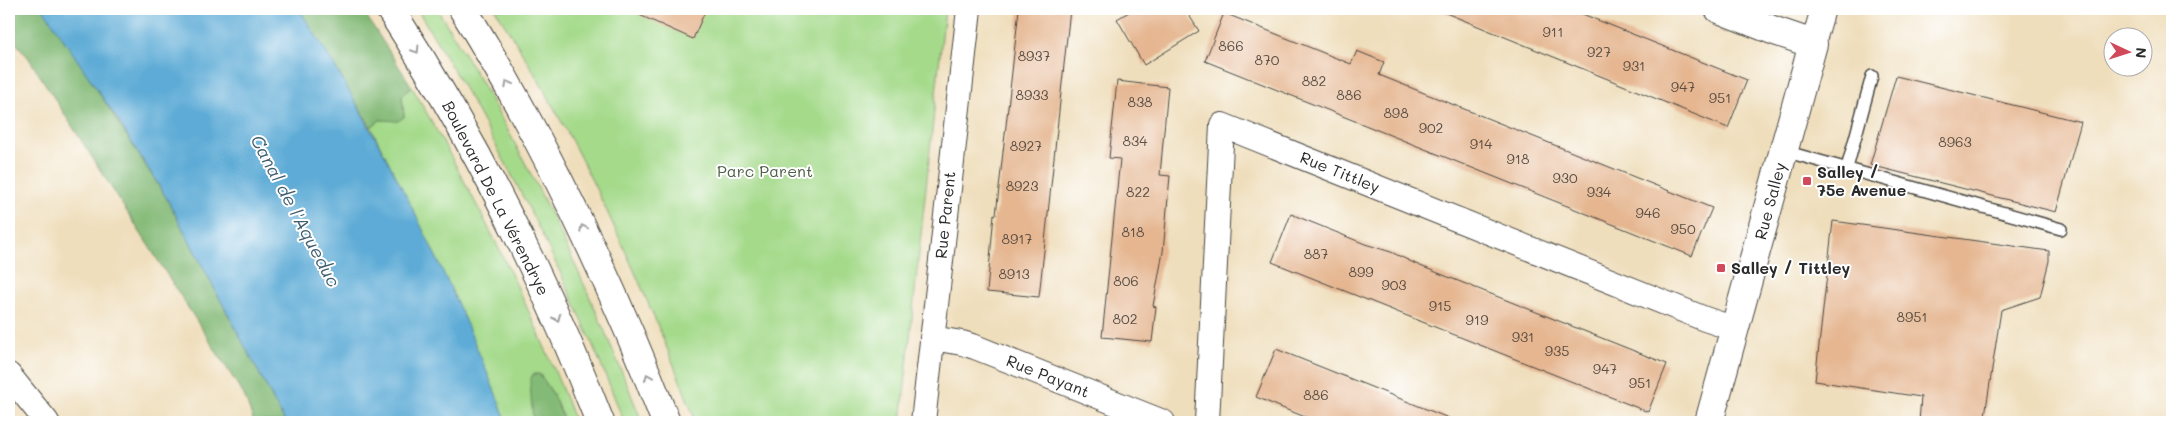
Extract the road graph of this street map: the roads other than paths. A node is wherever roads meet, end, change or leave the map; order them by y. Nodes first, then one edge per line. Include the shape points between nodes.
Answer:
1 (390, 9) edge
2 (463, 9) edge
3 (969, 9) edge
4 (1719, 9) edge
5 (1823, 9) edge
6 (1814, 44) junction
7 (1872, 76) dead end
8 (1784, 150) junction
9 (1848, 168) junction
10 (2061, 229) dead end
11 (1735, 329) junction
12 (932, 338) junction
13 (9, 375) edge
14 (47, 422) edge
15 (600, 422) edge
16 (666, 422) edge
17 (923, 422) edge
18 (1163, 422) edge
19 (1207, 422) edge
20 (1709, 422) edge

1 -> 15 main road, Boulevard De La Vérendrye via 428,69 526,250
16 -> 2 main road via 578,217 504,77
3 - 12 street, Rue Parent
4 - 6 main road
5 - 6 street, Rue Salley
6 - 8 main road, Rue Salley
7 - 9 lane
8 - 9 lane
8 - 11 main road, Rue Salley
9 - 10 lane
11 - 19 street, Rue Tittley via 1222,125
11 - 20 main road, Rue Salley
12 - 17 street, Rue Parent
12 - 18 street, Rue Payant via 975,347
13 - 14 street

